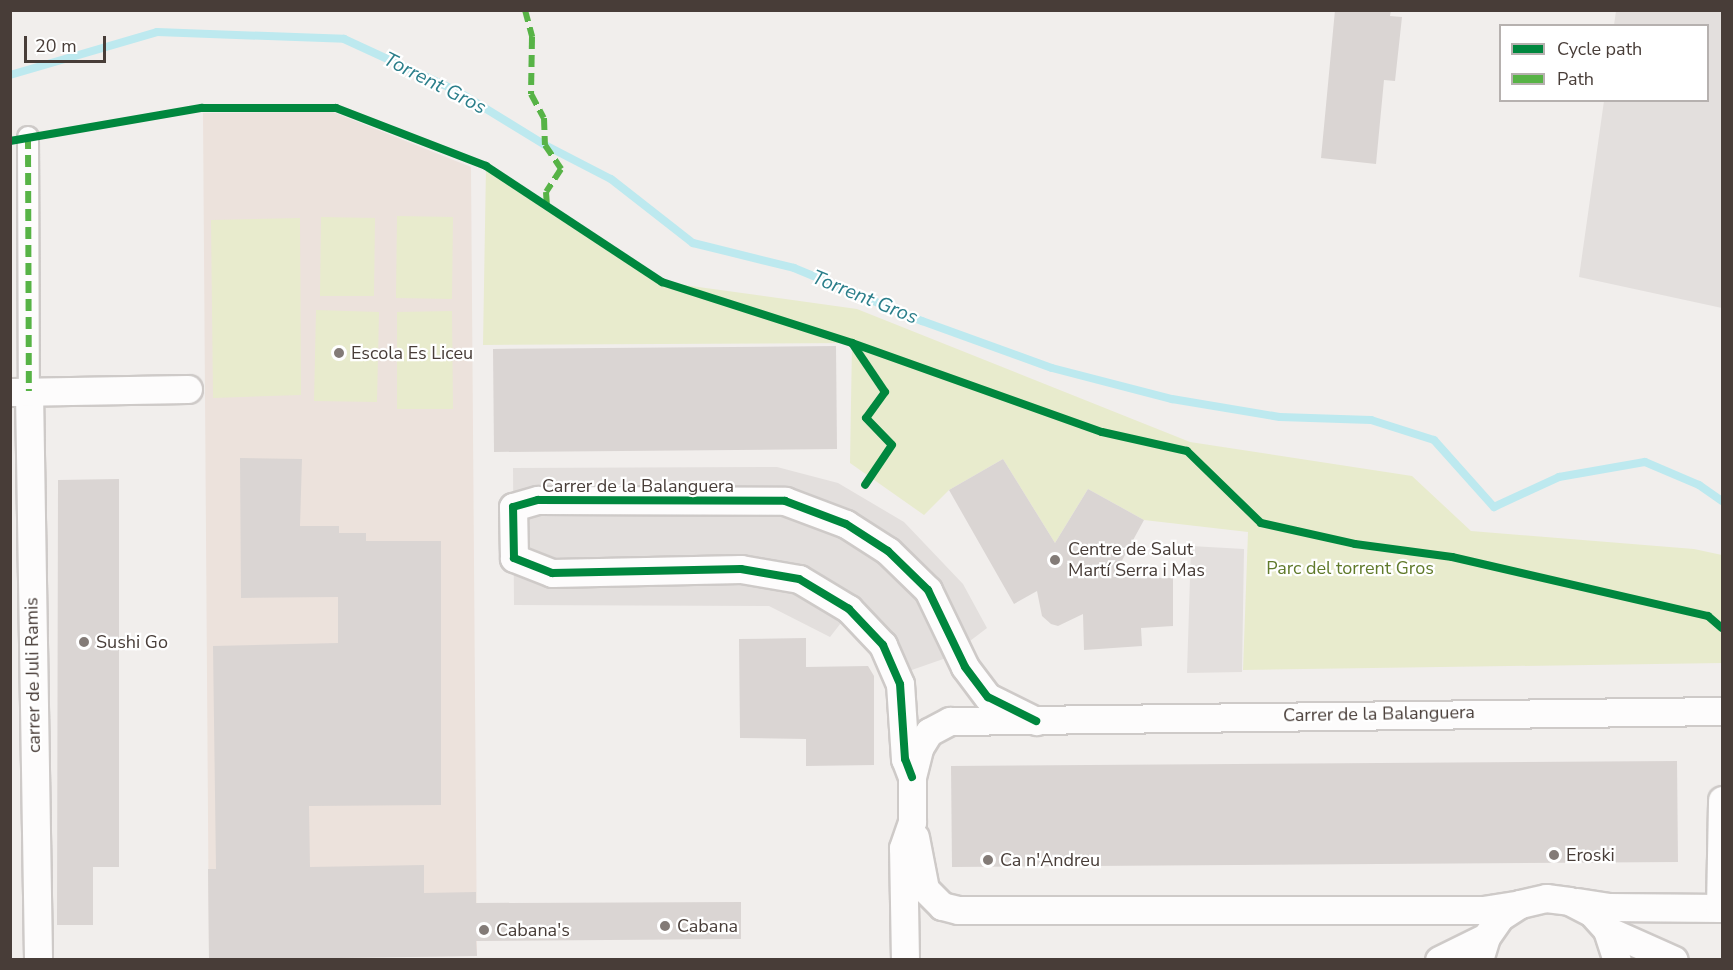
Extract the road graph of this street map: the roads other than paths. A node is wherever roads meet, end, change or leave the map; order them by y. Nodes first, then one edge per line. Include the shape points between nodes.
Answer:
1 (28, 136) dead end
2 (188, 388) dead end
3 (20, 392) edge
4 (1722, 711) edge
5 (1036, 721) junction
6 (912, 777) junction
7 (1722, 800) edge
8 (912, 822) junction
9 (1569, 901) junction
10 (1520, 904) junction
11 (1721, 908) edge
12 (1607, 930) junction
13 (1482, 948) edge
14 (38, 960) edge
15 (905, 960) edge
16 (1439, 960) edge
17 (1617, 960) edge
18 (1674, 960) edge

1 - 3 street
2 - 3 street
3 - 14 street, carrer de Juli Ramis
4 - 5 street, Carrer de la Balanguera
5 - 6 street, Carrer de la Balanguera via 950,721 929,732 919,748
5 - 6 street, Carrer de la Balanguera via 988,697 965,667 928,590 888,551 846,524 785,501 538,500 513,507 514,558 552,573 741,569 799,579 849,609 883,645 900,684 905,759
6 - 8 street
7 - 11 street
8 - 10 street via 925,889 942,906 958,910 1483,910
8 - 15 street via 903,848
9 - 10 street via 1546,898
9 - 11 street via 1608,907
9 - 12 street via 1591,912
10 - 13 street via 1500,917
12 - 17 street
12 - 18 street
13 - 16 street

